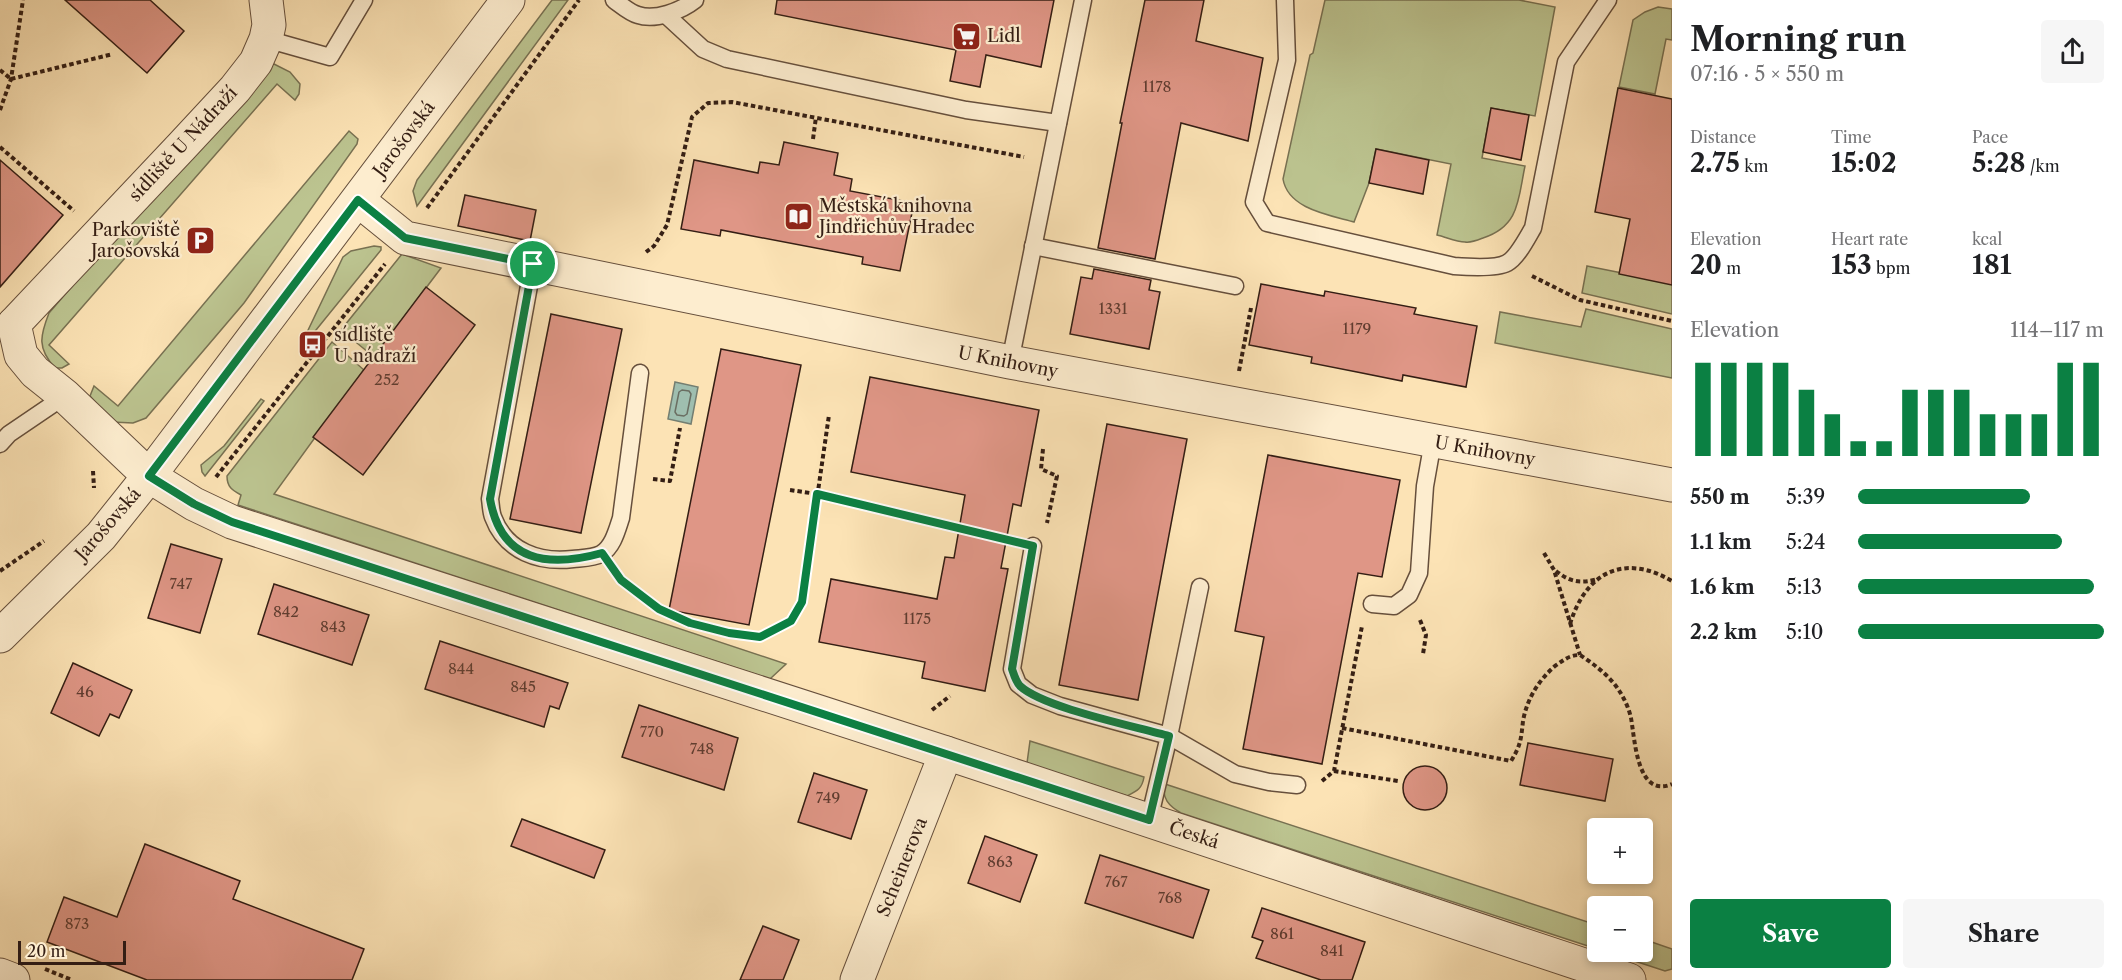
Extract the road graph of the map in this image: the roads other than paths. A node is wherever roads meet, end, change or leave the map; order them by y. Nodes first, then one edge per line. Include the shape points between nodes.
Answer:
1 (266, 0) edge
2 (364, 0) edge
3 (508, 0) edge
4 (614, 0) edge
5 (695, 0) edge
6 (1083, 0) edge
7 (1285, 0) edge
8 (1608, 0) edge
9 (666, 15) junction
10 (266, 39) junction
11 (1058, 123) junction
12 (358, 200) junction
13 (1033, 246) junction
14 (533, 264) junction
15 (1235, 286) road end
16 (7, 321) edge
17 (1010, 362) junction
18 (640, 373) dead end
19 (65, 396) junction
20 (1433, 441) junction
21 (0, 444) edge
22 (149, 476) junction
23 (1663, 477) edge
24 (1033, 546) road end
25 (1200, 587) dead end
26 (1372, 604) dead end
27 (0, 636) edge
28 (1169, 736) junction
29 (946, 753) junction
30 (1297, 785) dead end
31 (1149, 820) junction
32 (0, 975) edge
33 (13, 980) edge
34 (857, 980) edge
35 (1629, 980) edge

1 - 10 street, sídliště U Nádraží
2 - 10 lane via 330,57
3 - 12 street, Jarošovská
4 - 9 lane via 638,16
5 - 9 lane
6 - 11 lane
7 - 8 lane via 1287,60 1254,202 1267,223 1454,266 1481,268 1507,263 1533,228 1566,62
9 - 11 lane via 704,50 727,59 966,110
10 - 16 street, sídliště U Nádraží via 256,62 235,89
11 - 13 lane
12 - 14 street, U Knihovny via 405,238
12 - 22 street, Jarošovská
13 - 15 lane
13 - 17 lane
14 - 17 street, U Knihovny
14 - 18 lane via 490,499 493,518 506,538 521,551 543,560 585,558 602,553 613,540 621,518
16 - 19 street, sídliště U Nádraží via 21,355
17 - 20 street, U Knihovny
19 - 21 lane
19 - 22 street, sídliště U Nádraží
20 - 23 street, U Knihovny
20 - 26 lane via 1425,486 1419,573 1408,595 1394,606
22 - 27 street, Jarošovská via 101,536
22 - 29 street, Česká via 232,522
24 - 28 lane via 1012,669 1018,684 1032,695 1060,706
25 - 28 lane
28 - 30 lane via 1235,774
28 - 31 lane
29 - 31 street, Česká
29 - 34 street, Scheinerova
31 - 35 street, Česká
32 - 33 street

